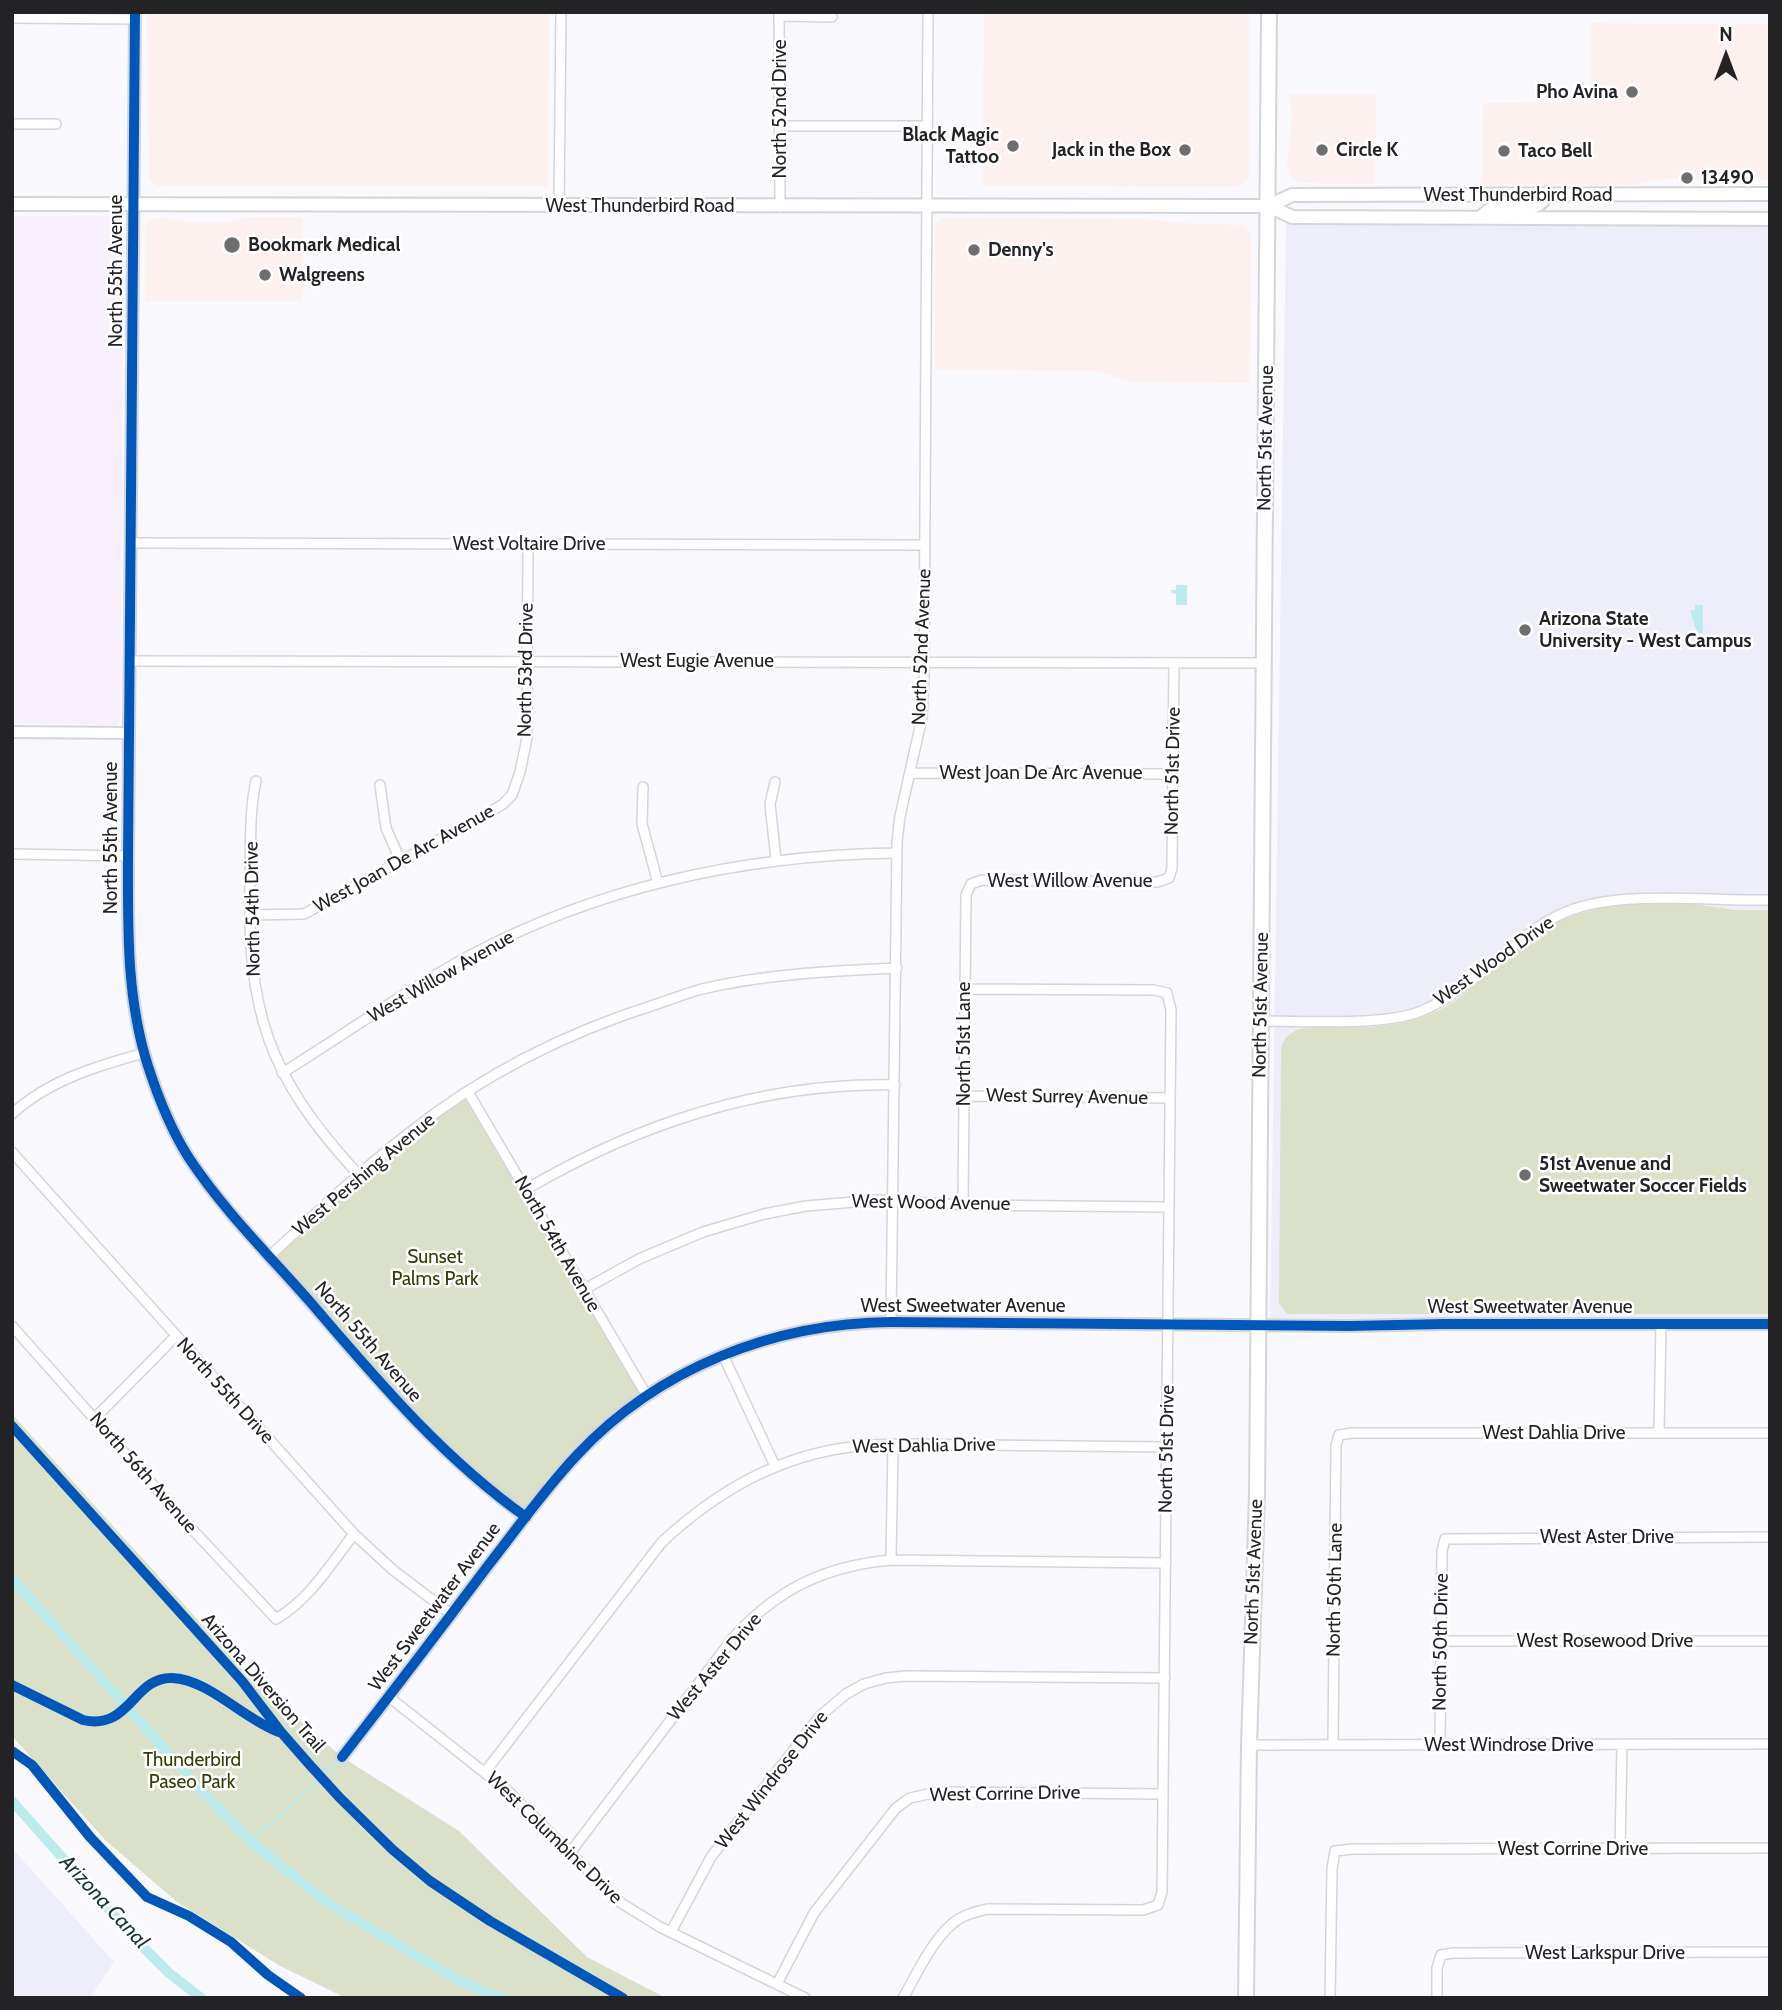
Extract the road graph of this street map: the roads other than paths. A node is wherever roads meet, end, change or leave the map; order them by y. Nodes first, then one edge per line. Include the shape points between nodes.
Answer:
1 (561, 12) edge
2 (928, 12) edge
3 (1269, 12) edge
4 (779, 14) edge
5 (135, 15) edge
6 (832, 17) dead end
7 (12, 18) edge
8 (12, 124) edge
9 (56, 124) dead end
10 (780, 126) junction
11 (928, 126) junction
12 (1547, 193) junction
13 (1646, 194) junction
14 (1770, 194) edge
15 (12, 204) edge
16 (134, 204) junction
17 (559, 206) junction
18 (1269, 206) junction
19 (779, 207) junction
20 (927, 207) junction
21 (1480, 218) junction
22 (1646, 219) junction
23 (1770, 219) edge
24 (132, 543) junction
25 (528, 544) junction
26 (925, 545) junction
27 (131, 661) junction
28 (528, 661) junction
29 (924, 662) junction
30 (1174, 663) junction
31 (1264, 663) junction
32 (12, 732) edge
33 (129, 733) junction
34 (910, 773) junction
35 (1173, 774) junction
36 (256, 781) dead end
37 (775, 782) dead end
38 (380, 785) dead end
39 (643, 787) dead end
40 (512, 795) joint
41 (896, 853) junction
42 (12, 855) edge
43 (128, 856) junction
44 (776, 860) junction
45 (401, 862) junction
46 (1169, 878) joint
47 (657, 883) junction
48 (971, 884) joint
49 (1770, 900) edge
50 (250, 915) junction
51 (897, 968) junction
52 (964, 989) junction
53 (1261, 1021) junction
54 (144, 1053) junction
55 (282, 1073) junction
56 (895, 1085) junction
57 (468, 1092) junction
58 (964, 1096) junction
59 (1170, 1098) junction
60 (12, 1114) edge
61 (12, 1152) edge
62 (358, 1174) junction
63 (525, 1191) junction
64 (893, 1200) junction
65 (963, 1205) junction
66 (1169, 1206) junction
67 (270, 1256) junction
68 (583, 1290) junction
69 (891, 1322) junction
70 (1661, 1324) junction
71 (1770, 1324) edge
72 (12, 1326) edge
73 (1168, 1326) junction
74 (1258, 1326) junction
75 (176, 1336) junction
76 (723, 1355) junction
77 (647, 1395) junction
78 (95, 1418) junction
79 (1660, 1433) junction
80 (1770, 1433) edge
81 (1339, 1435) joint
82 (892, 1444) junction
83 (1167, 1447) junction
84 (775, 1466) junction
85 (526, 1517) junction
86 (354, 1534) junction
87 (1770, 1537) edge
88 (1445, 1539) joint
89 (891, 1560) junction
90 (1166, 1563) junction
91 (451, 1614) junction
92 (1441, 1641) junction
93 (1770, 1641) edge
94 (1165, 1678) junction
95 (389, 1697) junction
96 (1770, 1744) edge
97 (1249, 1745) junction
98 (1333, 1745) junction
99 (1440, 1745) junction
100 (1622, 1745) junction
101 (342, 1758) dead end
102 (485, 1772) junction
103 (1163, 1794) junction
104 (1770, 1848) edge
105 (1620, 1849) junction
106 (569, 1853) junction
107 (671, 1932) junction
108 (1770, 1952) edge
109 (777, 1984) junction
110 (805, 1998) edge
111 (903, 1998) edge
112 (1246, 1998) edge
113 (1330, 1998) edge
114 (1437, 1998) edge

1 - 17 street
2 - 11 street, North 52nd Avenue
3 - 18 main road, North 51st Avenue
4 - 6 street
4 - 10 street, North 52nd Drive
5 - 7 street
5 - 16 street, North 55th Avenue
8 - 9 street
10 - 11 street
10 - 19 street, North 52nd Drive
11 - 20 street, North 52nd Avenue
12 - 13 main road, West Thunderbird Road
12 - 18 main road, West Thunderbird Road via 1292,195
12 - 21 main road via 1543,203 1491,208
13 - 14 main road, West Thunderbird Road
13 - 22 main road
15 - 16 main road, West Thunderbird Road
16 - 17 main road, West Thunderbird Road
16 - 24 street, North 55th Avenue
17 - 19 main road, West Thunderbird Road
18 - 20 main road, West Thunderbird Road
18 - 21 main road, West Thunderbird Road via 1292,217
18 - 31 main road, North 51st Avenue
19 - 20 main road, West Thunderbird Road
20 - 26 street, North 52nd Avenue
21 - 22 main road, West Thunderbird Road
22 - 23 main road, West Thunderbird Road
24 - 25 street, West Voltaire Drive
24 - 27 street, North 55th Avenue
25 - 26 street, West Voltaire Drive
25 - 28 street, North 53rd Drive
26 - 29 street, North 52nd Avenue
27 - 28 street, West Eugie Avenue
27 - 33 street, North 55th Avenue
28 - 29 street, West Eugie Avenue
28 - 40 street, North 53rd Drive via 527,738
29 - 30 street, West Eugie Avenue
29 - 34 street, North 52nd Avenue via 922,718
30 - 31 street, West Eugie Avenue
30 - 35 street, North 51st Drive
31 - 53 main road, North 51st Avenue
32 - 33 street
33 - 43 street, North 55th Avenue
34 - 35 street, West Joan De Arc Avenue
34 - 41 street, North 52nd Avenue
35 - 46 street, North 51st Drive
36 - 50 street, North 54th Drive
37 - 44 street via 770,804
38 - 45 street via 386,828
39 - 47 street via 642,824
40 - 45 street, West Joan De Arc Avenue via 490,813
41 - 44 street, West Willow Avenue
41 - 51 street, North 52nd Avenue
42 - 43 street
43 - 54 street, North 55th Avenue via 129,961
44 - 47 street, West Willow Avenue
45 - 50 street, West Joan De Arc Avenue via 304,914
46 - 48 street, West Willow Avenue via 1157,882 982,880
47 - 55 street, West Willow Avenue via 515,933
48 - 52 street, North 51st Lane via 966,895
49 - 53 street, West Wood Drive via 1591,904 1549,919 1459,989 1406,1016
50 - 55 street, North 54th Drive via 256,999
51 - 56 street, North 52nd Avenue
51 - 57 street, West Pershing Avenue via 809,972 701,989 576,1033
52 - 58 street, North 51st Lane
52 - 59 street, North 51st Drive via 1167,993 1171,1010
53 - 74 main road, North 51st Avenue
54 - 60 street via 69,1077
54 - 67 street, North 55th Avenue via 170,1122 189,1157 228,1211
55 - 62 street, North 54th Drive via 307,1113
56 - 63 street via 768,1095 680,1118 592,1154
56 - 64 street, North 52nd Avenue
57 - 62 street, West Pershing Avenue
57 - 63 street, North 54th Avenue
58 - 59 street, West Surrey Avenue
58 - 65 street, North 51st Lane
59 - 66 street, North 51st Drive
61 - 75 street, North 55th Drive
62 - 67 street, West Pershing Avenue
63 - 68 street, North 54th Avenue
64 - 65 street, West Wood Avenue
64 - 68 street, West Wood Avenue via 806,1206 732,1222 639,1259
64 - 69 street, North 52nd Avenue
65 - 66 street, West Wood Avenue
66 - 73 street, North 51st Drive
67 - 85 street, North 55th Avenue via 423,1429
68 - 77 street, North 54th Avenue
69 - 73 street, West Sweetwater Avenue
69 - 76 street, West Sweetwater Avenue via 804,1330
70 - 71 street, West Sweetwater Avenue
70 - 74 street, West Sweetwater Avenue
70 - 79 street
72 - 78 street, North 56th Avenue
73 - 74 street, West Sweetwater Avenue
73 - 83 street, North 51st Drive
74 - 97 main road, North 51st Avenue
75 - 78 street
75 - 86 street, North 55th Drive
76 - 77 street, West Sweetwater Avenue
76 - 84 street
77 - 85 street, West Sweetwater Avenue via 578,1453
78 - 86 street, North 56th Avenue via 276,1619 309,1593
79 - 80 street, West Dahlia Drive
79 - 81 street, West Dahlia Drive
81 - 98 street, North 50th Lane
82 - 83 street, West Dahlia Drive
82 - 84 street, West Dahlia Drive via 833,1449
82 - 89 street
83 - 90 street, North 51st Drive
84 - 102 street, West Dahlia Drive via 716,1497 662,1542
85 - 91 street, West Sweetwater Avenue
86 - 91 street, North 55th Drive
87 - 88 street, West Aster Drive
88 - 92 street, North 50th Drive
89 - 90 street, West Aster Drive
89 - 106 street, West Aster Drive via 849,1566 813,1578 751,1618
90 - 94 street, North 51st Drive
91 - 95 street, West Sweetwater Avenue
92 - 93 street, West Rosewood Drive
92 - 99 street, North 50th Drive
94 - 103 street, North 51st Drive
94 - 107 street, West Windrose Drive via 906,1676 864,1684 818,1717 711,1857
95 - 101 street, West Sweetwater Avenue
95 - 102 street, West Columbine Drive
96 - 100 street, West Windrose Drive
97 - 98 street, West Windrose Drive
97 - 112 main road, North 51st Avenue
98 - 99 street, West Windrose Drive
99 - 100 street, West Windrose Drive
100 - 105 street
102 - 106 street, West Columbine Drive
103 - 109 street, West Corrine Drive via 938,1792 910,1798 896,1808 814,1913
103 - 111 street, North 51st Drive via 1158,1905 1143,1910 987,1909 968,1914 938,1941
104 - 105 street, West Corrine Drive
105 - 113 street, West Corrine Drive via 1335,1851
106 - 107 street, West Columbine Drive via 621,1903
107 - 109 street, West Columbine Drive
108 - 114 street, West Larkspur Drive via 1452,1953 1441,1955
109 - 110 street, West Columbine Drive

